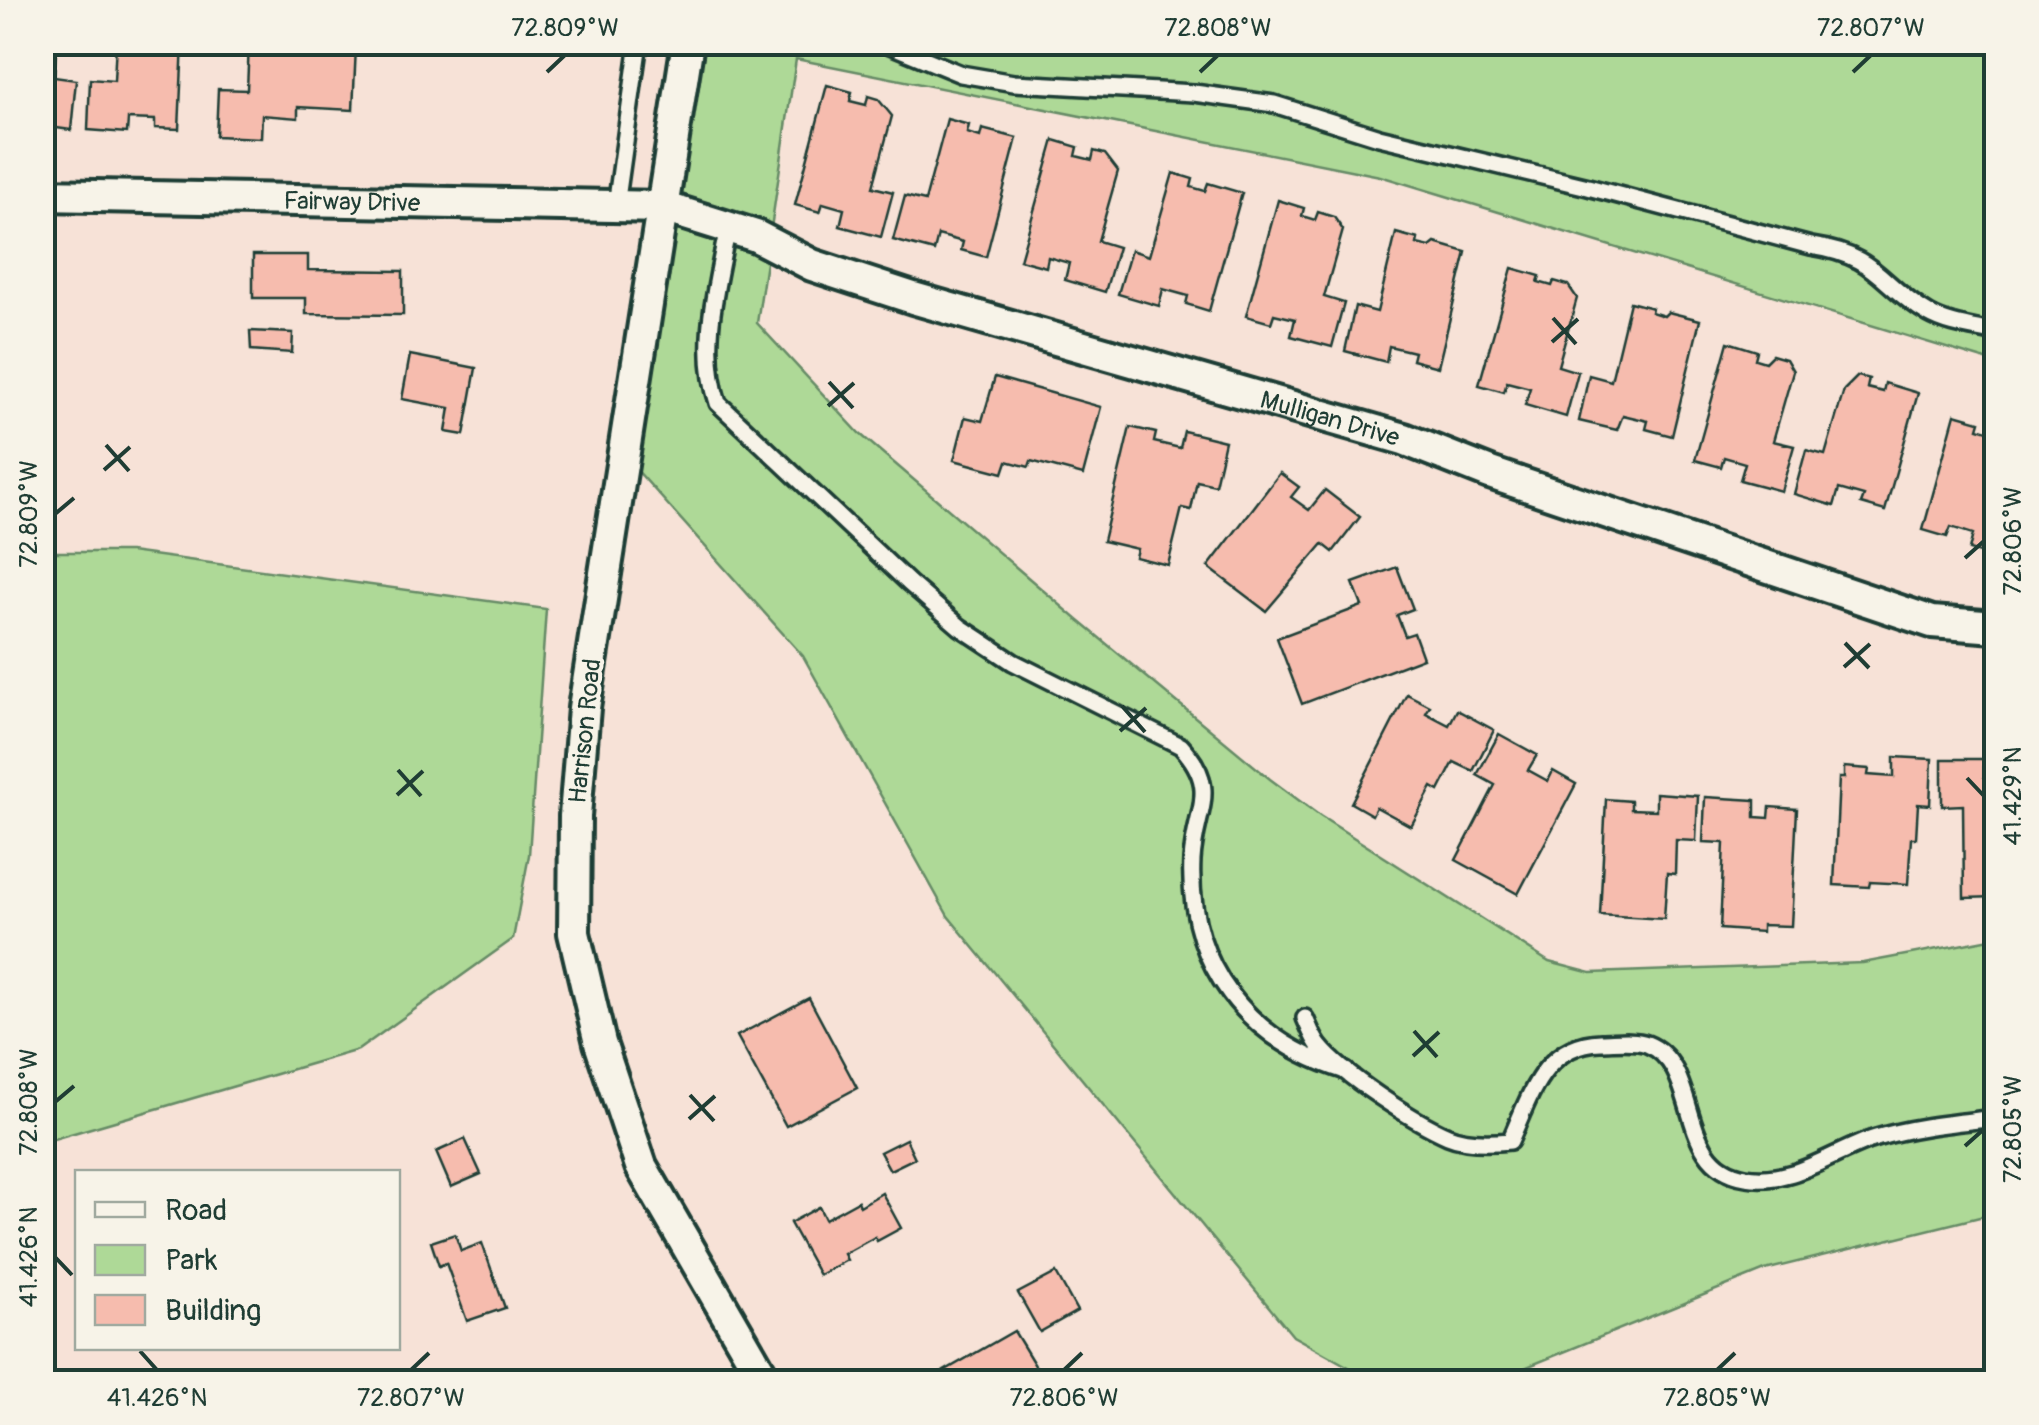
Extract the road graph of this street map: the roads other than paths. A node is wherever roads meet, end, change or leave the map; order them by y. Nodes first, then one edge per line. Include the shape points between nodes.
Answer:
1 (639, 42) edge
2 (688, 42) edge
3 (884, 42) edge
4 (42, 196) edge
5 (616, 206) junction
6 (663, 206) junction
7 (728, 227) junction
8 (1996, 333) edge
9 (1996, 627) edge
10 (1304, 1018) dead end
11 (1346, 1071) junction
12 (1996, 1118) edge
13 (766, 1382) edge

1 - 5 lane
2 - 6 street, Harrison Road
3 - 8 lane via 961,74 996,80 1274,104 1379,137 1837,250 1868,263 1933,316
4 - 5 street, Fairway Drive
5 - 6 street, Fairway Drive
6 - 7 street, Mulligan Drive
6 - 13 street, Harrison Road via 584,708 574,933 600,1043 641,1166
7 - 9 street, Mulligan Drive via 812,265 913,298 1404,438 1932,622
7 - 11 lane via 710,343 718,403 960,627 1013,662 1180,746 1196,763 1204,779 1192,860 1200,940 1214,971 1271,1037
10 - 11 lane
11 - 12 lane via 1451,1138 1490,1144 1510,1141 1528,1095 1562,1052 1591,1043 1647,1044 1670,1060 1700,1145 1726,1171 1745,1178 1791,1175 1872,1138

